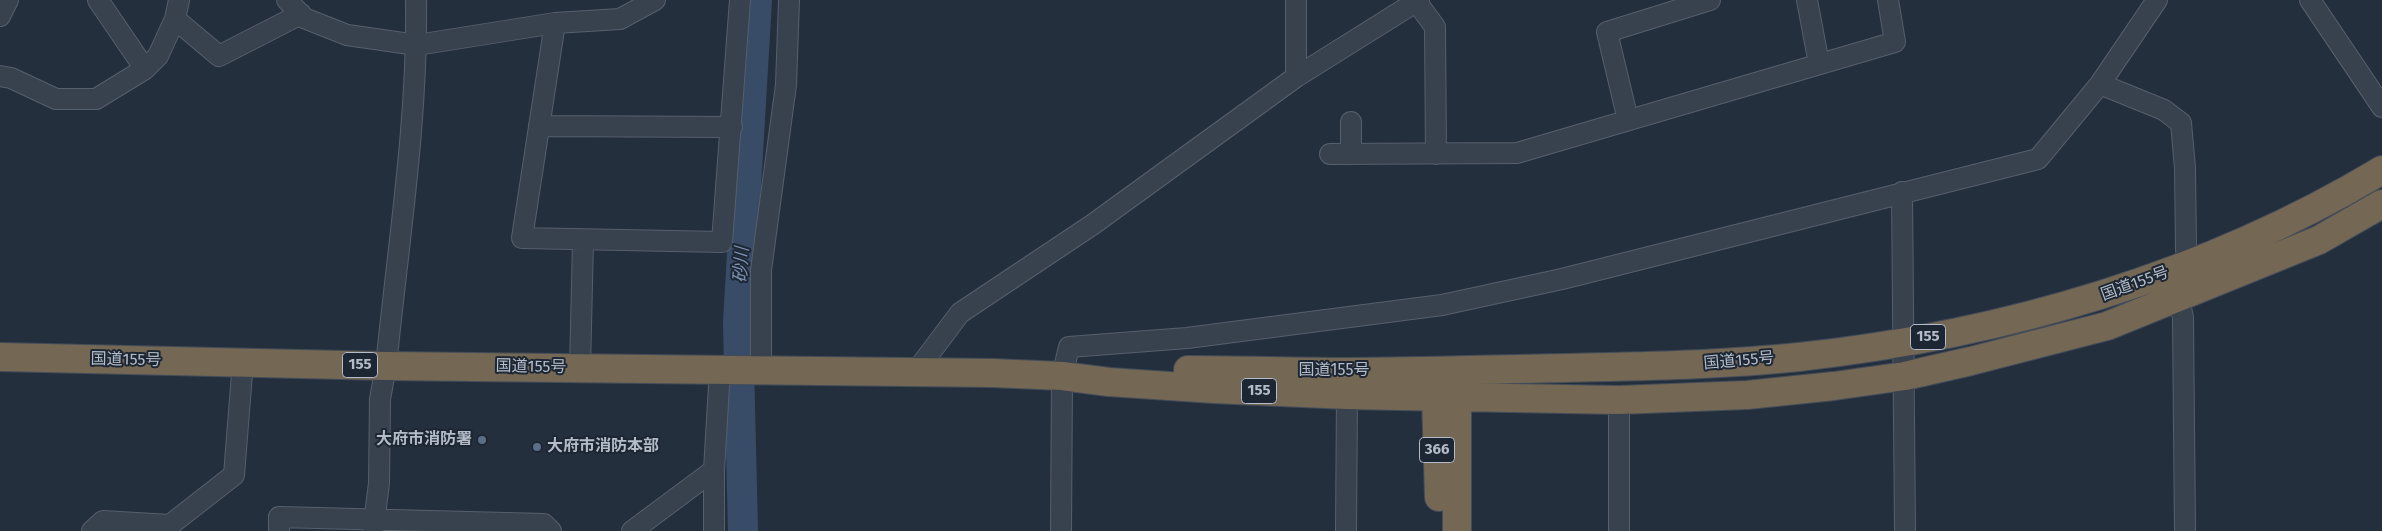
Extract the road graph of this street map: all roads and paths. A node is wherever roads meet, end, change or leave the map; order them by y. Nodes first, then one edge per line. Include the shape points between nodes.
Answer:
1 (8, 0) edge
2 (98, 0) edge
3 (416, 0) edge
4 (655, 0) edge
5 (740, 0) edge
6 (789, 0) edge
7 (1296, 0) edge
8 (1710, 0) edge
9 (1807, 0) edge
10 (1888, 0) edge
11 (2157, 0) edge
12 (2310, 0) edge
13 (1417, 1) edge
14 (294, 7) edge
15 (177, 10) edge
16 (0, 16) edge
17 (555, 23) junction
18 (417, 45) junction
19 (1819, 64) junction
20 (145, 69) junction
21 (0, 76) edge
22 (1296, 77) junction
23 (2100, 84) junction
24 (2382, 107) edge
25 (1628, 120) junction
26 (1351, 122) dead end
27 (539, 126) junction
28 (732, 127) junction
29 (1330, 154) dead end
30 (1351, 154) junction
31 (1436, 154) junction
32 (2382, 170) edge
33 (1902, 192) junction
34 (2382, 204) edge
35 (583, 241) junction
36 (2189, 263) junction
37 (2179, 298) junction
38 (1904, 341) junction
39 (0, 357) edge
40 (243, 361) junction
41 (386, 366) junction
42 (580, 368) junction
43 (720, 369) junction
44 (761, 370) junction
45 (1444, 370) junction
46 (915, 374) junction
47 (1062, 376) junction
48 (1905, 376) junction
49 (1347, 395) junction
50 (1446, 396) junction
51 (1618, 400) junction
52 (714, 470) junction
53 (374, 525) edge
54 (447, 526) edge
55 (92, 531) edge
56 (279, 531) edge
57 (551, 531) edge
58 (632, 531) edge
59 (714, 531) edge
60 (1061, 531) edge
61 (1346, 531) edge
62 (1439, 531) edge
63 (1457, 531) edge
64 (1619, 531) edge
65 (1905, 531) edge
66 (2184, 531) edge

1 - 16 street
2 - 20 street
3 - 18 street
4 - 17 street via 620,19
5 - 28 street
6 - 44 street via 786,85 761,270
7 - 22 street
8 - 25 street via 1607,32
9 - 19 street
10 - 19 street via 1895,42
11 - 23 street
12 - 24 street
13 - 22 street
13 - 31 street via 1434,27
14 - 15 street via 219,56
14 - 18 street via 304,18 347,35
15 - 20 street via 158,56
17 - 18 street
17 - 27 street
18 - 41 street
19 - 25 street
20 - 21 street via 96,99 56,99
22 - 46 street via 1092,225 960,314
23 - 33 street via 2038,159
23 - 36 street via 2164,110 2181,123
25 - 31 street via 1517,153
26 - 30 street
27 - 28 street
27 - 35 street via 522,238
28 - 35 street via 722,242
29 - 30 street
30 - 31 street
32 - 36 highway, 国道155号 / 155 via 2302,214
33 - 38 street
33 - 47 street via 1562,279 1442,306 1187,338 1069,347
34 - 37 highway, 国道155号 / 155 via 2319,240
35 - 42 street
36 - 38 highway, 国道155号 / 155 via 2089,300 1954,333
37 - 48 highway, 国道155号 / 155 via 2107,326
37 - 66 street via 2183,318
38 - 45 highway, 国道155号 / 155 via 1800,356 1692,365
38 - 48 street
39 - 40 highway, 国道155号 / 155
40 - 41 highway, 国道155号 / 155
40 - 55 street via 234,475 170,526 103,521
41 - 42 highway, 国道155号 / 155
41 - 53 street via 380,399 379,483
42 - 43 highway, 国道155号 / 155
43 - 44 highway, 国道155号 / 155
43 - 52 street
44 - 46 highway, 国道155号 / 155
45 - 47 highway, 国道155号 / 155 via 1112,370
45 - 50 highway, 366
46 - 47 highway, 国道155号 / 155
47 - 49 highway, 国道155号 / 155 via 1109,382
47 - 60 street
48 - 51 highway, 国道155号 / 155 via 1746,396
48 - 65 street
49 - 50 highway, 国道155号 / 155
49 - 61 street
50 - 51 highway, 国道155号 / 155
50 - 62 highway, 366
50 - 63 highway, 366
51 - 64 street
52 - 58 street
52 - 59 street
53 - 54 street
53 - 56 street via 279,517
54 - 57 street via 544,524

